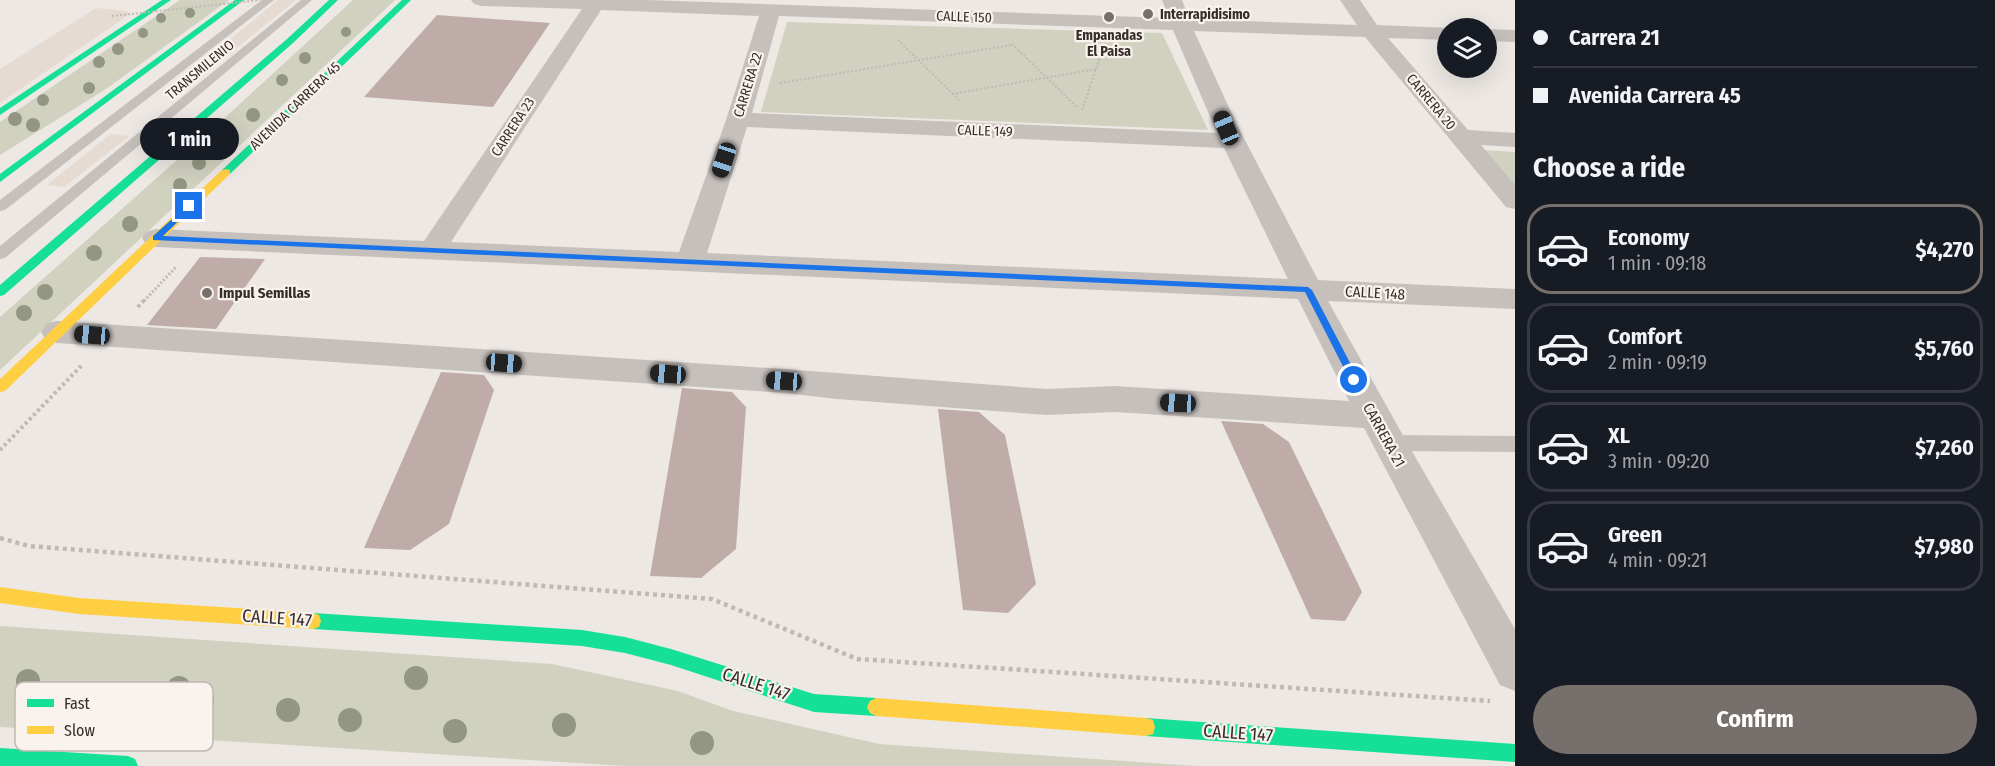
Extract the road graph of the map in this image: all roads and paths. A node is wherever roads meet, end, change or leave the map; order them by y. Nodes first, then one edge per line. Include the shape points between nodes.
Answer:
1 (168, 0) edge
2 (240, 0) edge
3 (260, 0) edge
4 (269, 0) edge
5 (307, 0) edge
6 (334, 0) edge
7 (407, 0) edge
8 (481, 0) edge
9 (1172, 0) edge
10 (1350, 0) edge
11 (621, 2) edge
12 (595, 4) junction
13 (804, 6) edge
14 (991, 9) edge
15 (771, 10) junction
16 (112, 16) dead end
17 (1181, 24) junction
18 (1371, 31) junction
19 (1437, 34) edge
20 (1497, 35) edge
21 (1515, 36) edge
22 (895, 38) dead end
23 (1007, 39) dead end
24 (1105, 41) dead end
25 (1013, 45) junction
26 (918, 60) junction
27 (1096, 69) junction
28 (1047, 78) junction
29 (779, 83) dead end
30 (952, 94) junction
31 (960, 102) dead end
32 (0, 112) edge
33 (1082, 112) junction
34 (1087, 117) dead end
35 (79, 119) junction
36 (738, 120) junction
37 (1460, 137) junction
38 (1515, 140) edge
39 (1233, 141) junction
40 (0, 164) edge
41 (0, 179) edge
42 (1515, 201) edge
43 (0, 207) edge
44 (156, 238) junction
45 (432, 250) junction
46 (0, 254) edge
47 (690, 262) junction
48 (1308, 290) junction
49 (0, 292) edge
50 (1515, 299) edge
51 (57, 332) junction
52 (0, 387) edge
53 (1380, 429) junction
54 (1515, 444) edge
55 (0, 538) edge
56 (0, 595) edge
57 (1515, 670) edge
58 (1493, 701) dead end
59 (1515, 753) edge
60 (0, 757) edge
61 (128, 766) edge

1 - 32 main road
2 - 35 main road
3 - 16 path, bridge
4 - 43 lane, TRANSMILENIO
5 - 46 lane, TRANSMILENIO
6 - 49 main road
7 - 44 main road, AVENIDA CARRERA 45
8 - 12 street, CALLE 150
9 - 17 street, CARRERA 21
10 - 18 street, CARRERA 20
11 - 12 street, CALLE 150
11 - 15 street, CALLE 150
12 - 45 street, CARRERA 23
13 - 14 street, CALLE 150
13 - 15 street, CALLE 150
14 - 17 street, CALLE 150
15 - 36 street, CARRERA 22
17 - 18 street, CALLE 150
17 - 39 street, CARRERA 21
18 - 19 street, CALLE 150
18 - 37 street, CARRERA 20
20 - 21 street
22 - 26 path
23 - 25 path
24 - 27 path
25 - 26 path
25 - 28 path
26 - 29 path
26 - 30 path
27 - 28 path
27 - 33 path
28 - 30 path
28 - 33 path
30 - 31 path
33 - 34 path
35 - 40 main road
35 - 41 main road
36 - 39 street, CALLE 149
36 - 47 street, CARRERA 22
37 - 38 street
37 - 42 street, CARRERA 20
39 - 48 street, CARRERA 21
44 - 45 street, CALLE 148
44 - 51 main road, AVENIDA CARRERA 45
45 - 47 street, CALLE 148
47 - 48 street, CALLE 148
48 - 50 street, CALLE 148
48 - 53 street, CARRERA 21
51 - 52 main road, AVENIDA CARRERA 45
51 - 53 street via 1047,402 1115,399
53 - 54 lane
53 - 57 street, CARRERA 21
55 - 58 path via 29,546 712,599 856,658
56 - 59 main road, CALLE 147 via 79,606 582,638 670,657 814,703
60 - 61 main road

